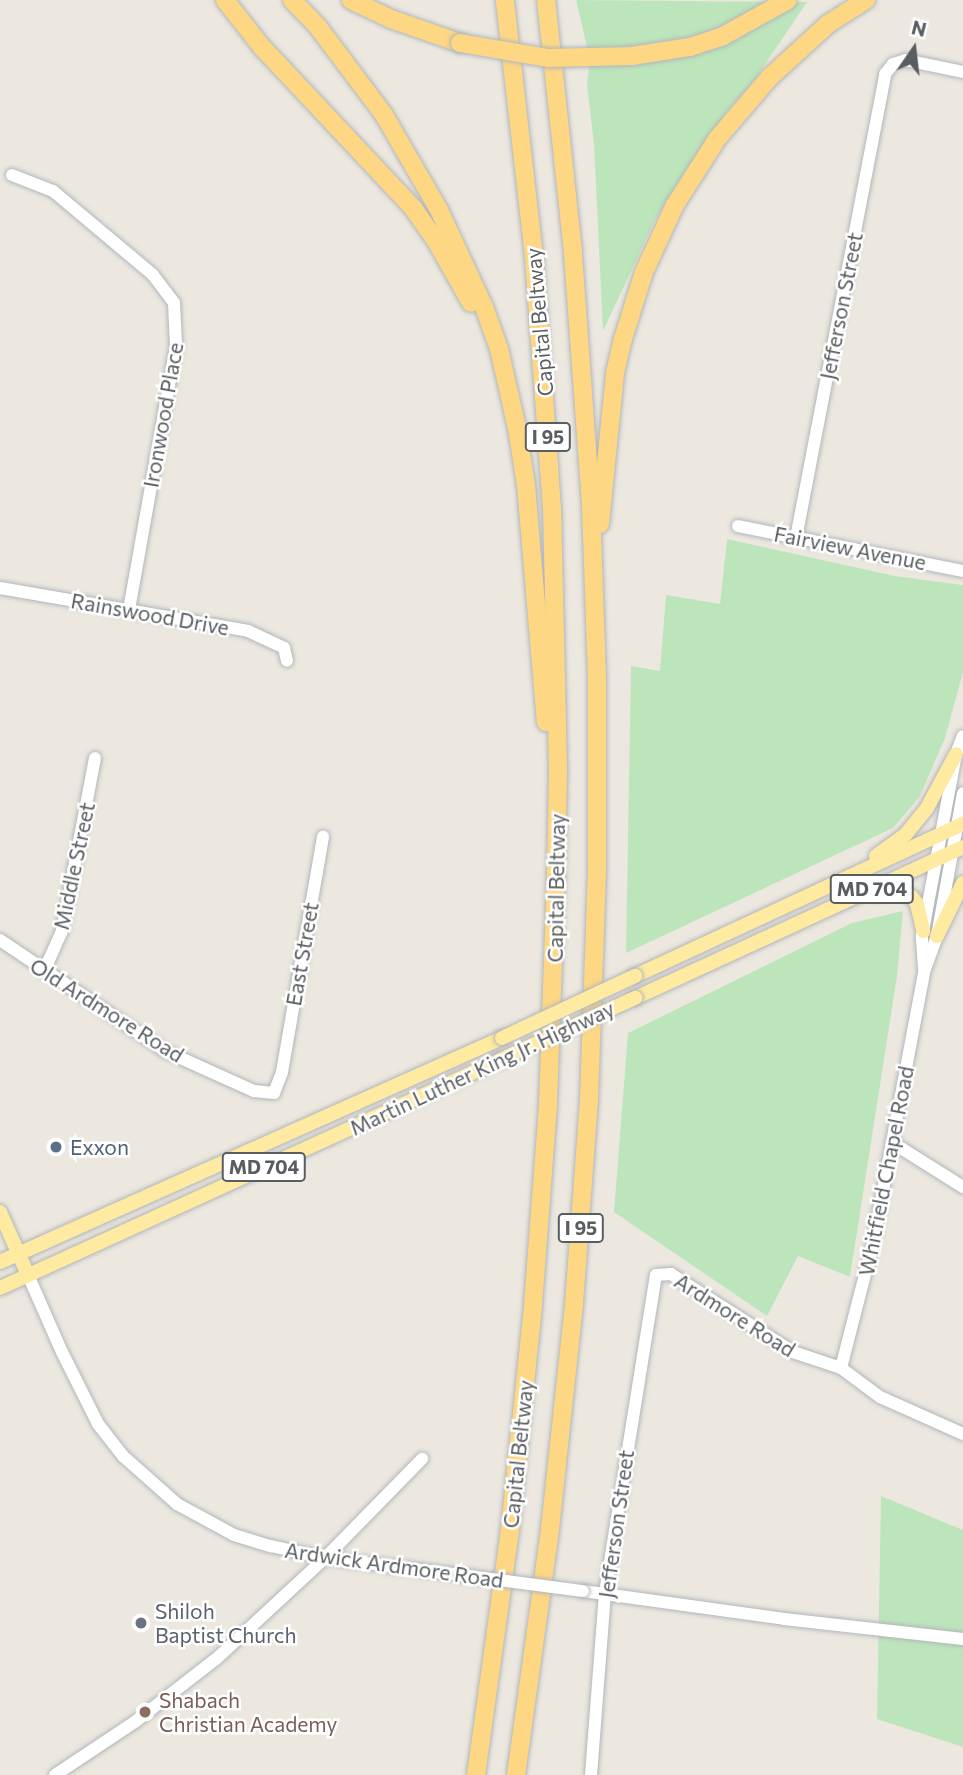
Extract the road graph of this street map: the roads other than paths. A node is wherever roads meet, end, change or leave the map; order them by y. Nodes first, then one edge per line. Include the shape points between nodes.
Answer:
1 (292, 0) edge
2 (351, 0) edge
3 (505, 0) edge
4 (546, 0) edge
5 (788, 0) edge
6 (866, 0) edge
7 (227, 2) edge
8 (963, 72) edge
9 (12, 175) dead end
10 (517, 428) junction
11 (738, 526) dead end
12 (796, 538) junction
13 (594, 565) junction
14 (963, 571) edge
15 (0, 588) edge
16 (129, 610) junction
17 (287, 660) dead end
18 (963, 736) edge
19 (956, 754) junction
20 (95, 758) dead end
21 (963, 793) edge
22 (960, 826) edge
23 (941, 834) junction
24 (323, 837) dead end
25 (958, 850) edge
26 (936, 860) junction
27 (556, 876) junction
28 (836, 882) junction
29 (963, 883) edge
30 (843, 903) junction
31 (923, 932) junction
32 (937, 936) junction
33 (0, 940) edge
34 (44, 971) junction
35 (924, 972) junction
36 (282, 1072) joint
37 (893, 1143) junction
38 (963, 1187) edge
39 (0, 1212) edge
40 (19, 1253) junction
41 (0, 1262) edge
42 (28, 1275) junction
43 (656, 1275) joint
44 (0, 1288) edge
45 (841, 1368) junction
46 (963, 1434) edge
47 (422, 1459) dead end
48 (325, 1558) junction
49 (605, 1593) junction
50 (963, 1639) edge
51 (55, 1775) edge
52 (476, 1775) edge
53 (516, 1775) edge
54 (591, 1775) edge

1 - 10 highway via 384,115 433,198 484,307
2 - 5 highway, bridge via 460,43 549,58 632,57 690,47 723,36
3 - 27 highway, Capital Beltway / I 95 via 534,256 552,509
4 - 13 highway, Capital Beltway / I 95 via 573,252
6 - 13 highway via 828,24 770,77 717,139 675,205 644,272 623,339
7 - 10 highway via 435,239 476,313
8 - 12 street, Jefferson Street via 906,60 896,62 885,74
9 - 16 street, Ironwood Place via 53,191 153,275 174,303 176,346
10 - 27 highway via 531,544
11 - 12 street, Fairview Avenue
12 - 14 street, Fairview Avenue
13 - 53 highway, Capital Beltway / I 95 via 597,872 583,1199 550,1529
15 - 16 street, Rainswood Drive
16 - 17 street, Rainswood Drive via 248,631 284,648
18 - 19 street, Whitfield Chapel Road
19 - 23 street, Whitfield Chapel Road
19 - 28 main road via 927,808 906,834
20 - 34 street, Middle Street via 62,931
21 - 22 street, Whitfield Chapel Road
22 - 23 main road, Martin Luther King Jr. Highway / MD 704
22 - 25 street, Whitfield Chapel Road
23 - 26 street, Whitfield Chapel Road
23 - 28 main road, Martin Luther King Jr. Highway / MD 704
24 - 36 street, East Street
25 - 26 main road, Martin Luther King Jr. Highway / MD 704
25 - 32 street, Whitfield Chapel Road
26 - 30 main road, Martin Luther King Jr. Highway / MD 704
26 - 31 street, Whitfield Chapel Road
27 - 52 highway, Capital Beltway / I 95 via 548,1104 534,1294 510,1530
28 - 40 main road, Martin Luther King Jr. Highway / MD 704, bridge via 502,1038
29 - 32 main road
30 - 31 main road via 887,891 905,893 917,904
30 - 42 main road, Martin Luther King Jr. Highway / MD 704, bridge
31 - 35 street, Whitfield Chapel Road
32 - 35 street, Whitfield Chapel Road
33 - 34 street, Old Ardmore Road
34 - 36 street, Old Ardmore Road via 165,1051 232,1082 268,1095 277,1090
35 - 37 street, Whitfield Chapel Road
37 - 38 street
37 - 45 street, Whitfield Chapel Road
39 - 40 main road, Ardwick Ardmore Road
40 - 41 main road, Martin Luther King Jr. Highway / MD 704
40 - 42 main road, Ardwick Ardmore Road
42 - 44 main road, Martin Luther King Jr. Highway / MD 704
42 - 48 street, Ardwick Ardmore Road via 98,1424 147,1480 197,1517 234,1535
43 - 45 street, Ardmore Road via 666,1273 679,1279 793,1352
43 - 49 street, Jefferson Street
45 - 46 street, Ardmore Road via 880,1397
47 - 48 street
48 - 49 street, Ardwick Ardmore Road, bridge
48 - 51 street via 216,1659 136,1721
49 - 50 street, Ardwick Ardmore Road
49 - 54 street, Jefferson Street

